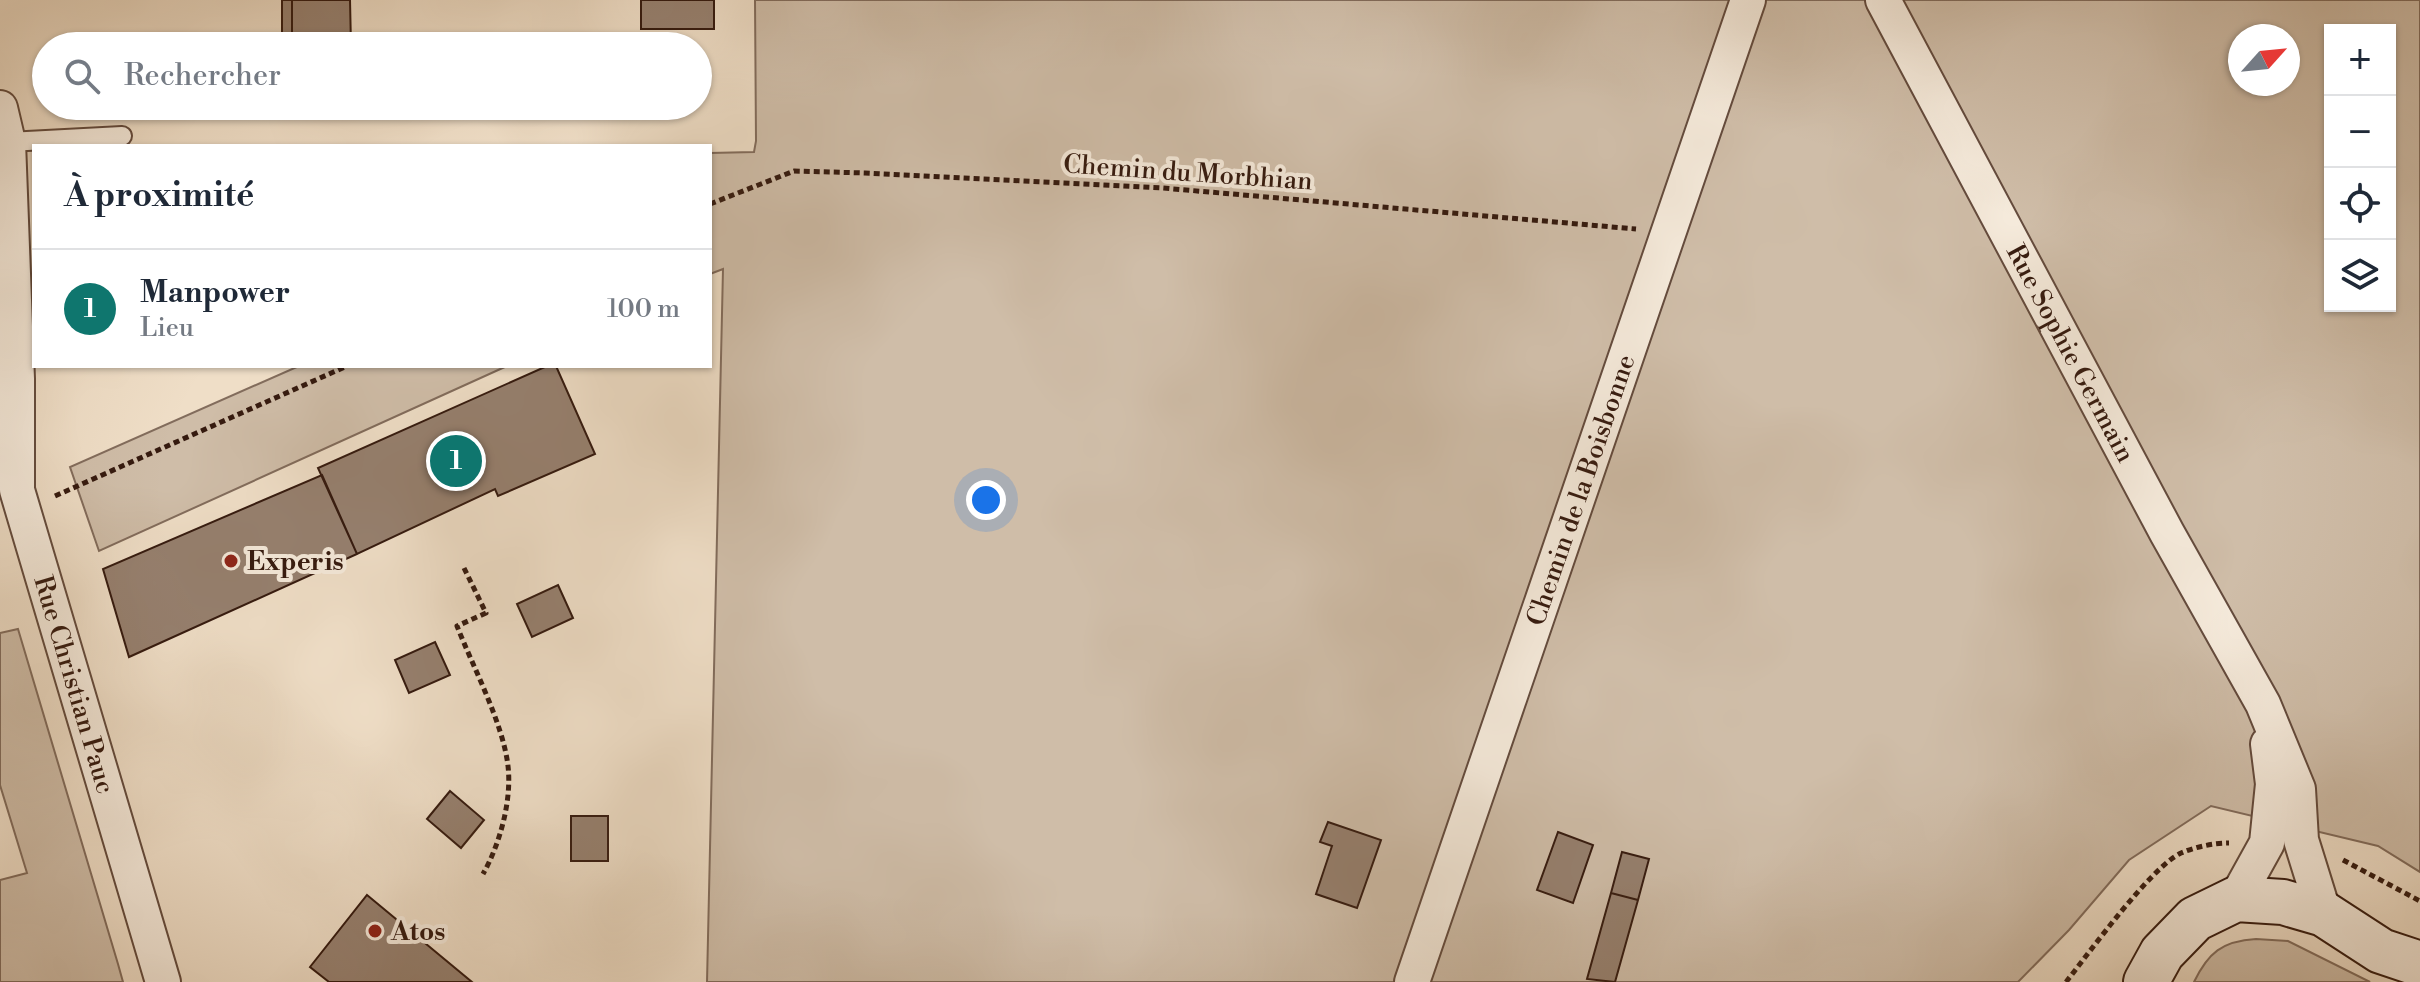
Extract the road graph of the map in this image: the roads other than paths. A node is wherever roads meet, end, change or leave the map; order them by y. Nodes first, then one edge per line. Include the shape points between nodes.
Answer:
1 (1748, 0) edge
2 (1883, 0) edge
3 (0, 108) edge
4 (122, 136) dead end
5 (8, 142) junction
6 (2263, 704) junction
7 (2236, 899) junction
8 (2324, 914) junction
9 (2420, 964) edge
10 (163, 982) edge
11 (1412, 982) edge
12 (2146, 982) edge

1 - 11 street, Chemin de la Boisbonne
2 - 6 street, Rue Sophie Germain
3 - 5 street, Rue Christian Pauc
4 - 5 lane
5 - 10 street, Rue Christian Pauc via 17,490
6 - 7 street, Rue Sophie Germain via 2273,784 2267,843
6 - 8 street, Rue Sophie Germain via 2298,789 2301,840
7 - 8 main road via 2283,902
7 - 12 main road via 2195,919 2162,953
8 - 9 main road via 2381,951

